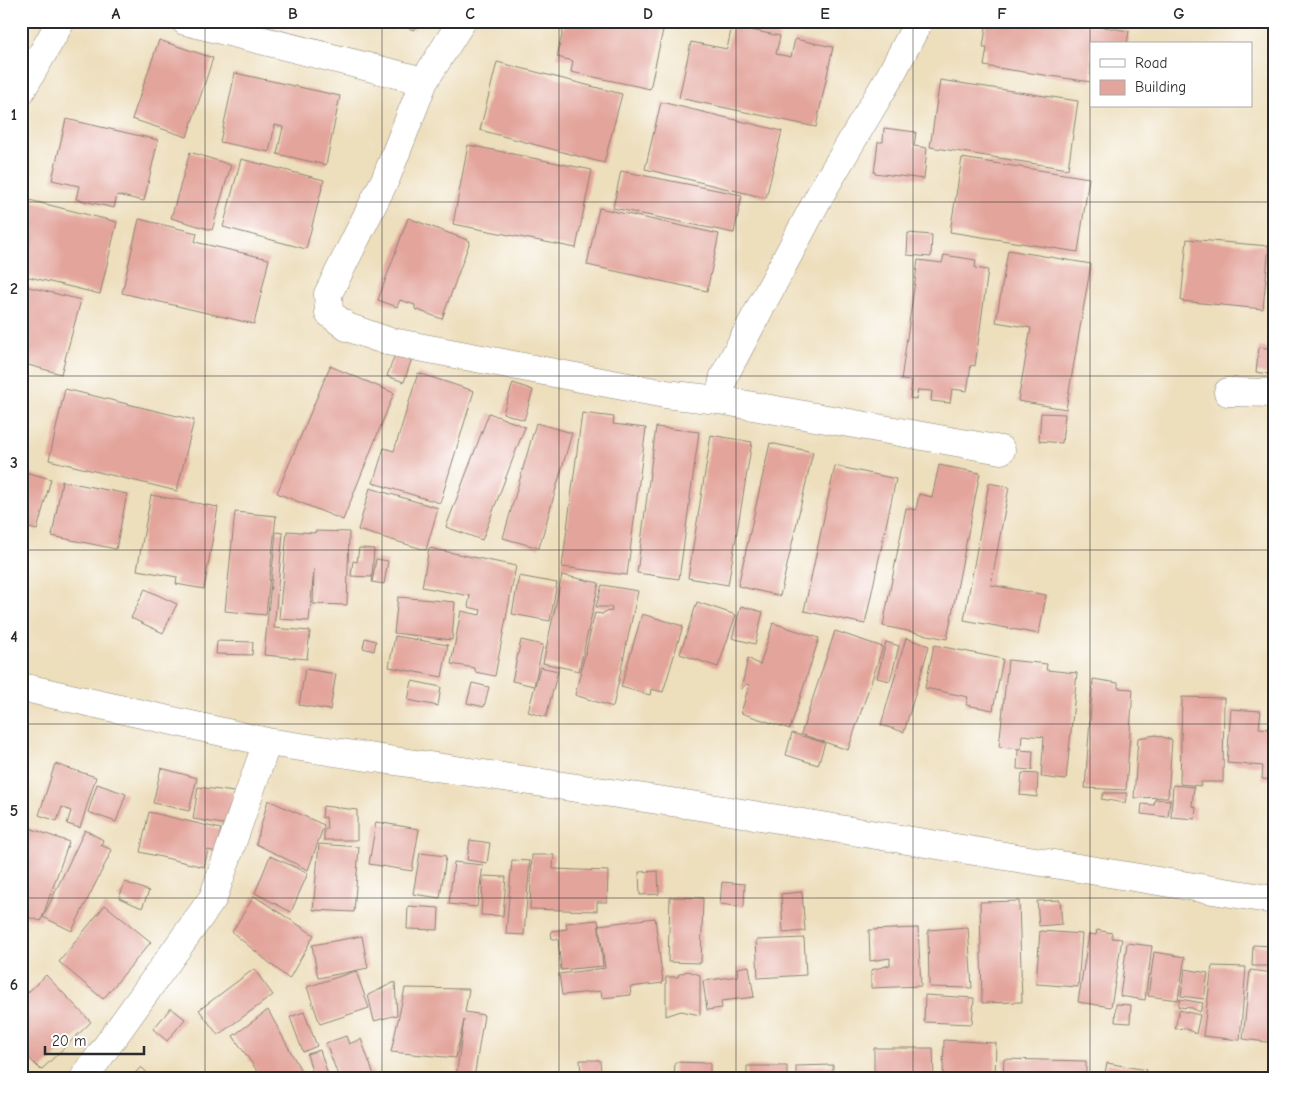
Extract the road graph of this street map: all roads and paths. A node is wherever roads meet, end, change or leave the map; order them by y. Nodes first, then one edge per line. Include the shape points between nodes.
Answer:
1 (61, 21) edge
2 (185, 21) edge
3 (462, 21) edge
4 (920, 21) edge
5 (424, 81) junction
6 (21, 91) edge
7 (1228, 392) dead end
8 (1274, 393) edge
9 (719, 400) junction
10 (1001, 450) dead end
11 (21, 687) edge
12 (267, 742) junction
13 (1274, 900) edge
14 (84, 1078) edge

1 - 6 street
2 - 5 street
3 - 5 street
4 - 9 street via 821,193 724,376
5 - 9 street via 386,178 328,294 329,313 347,327 387,341 665,394
7 - 8 street
9 - 10 street
11 - 12 street
12 - 13 street via 725,810
12 - 14 street via 213,898

